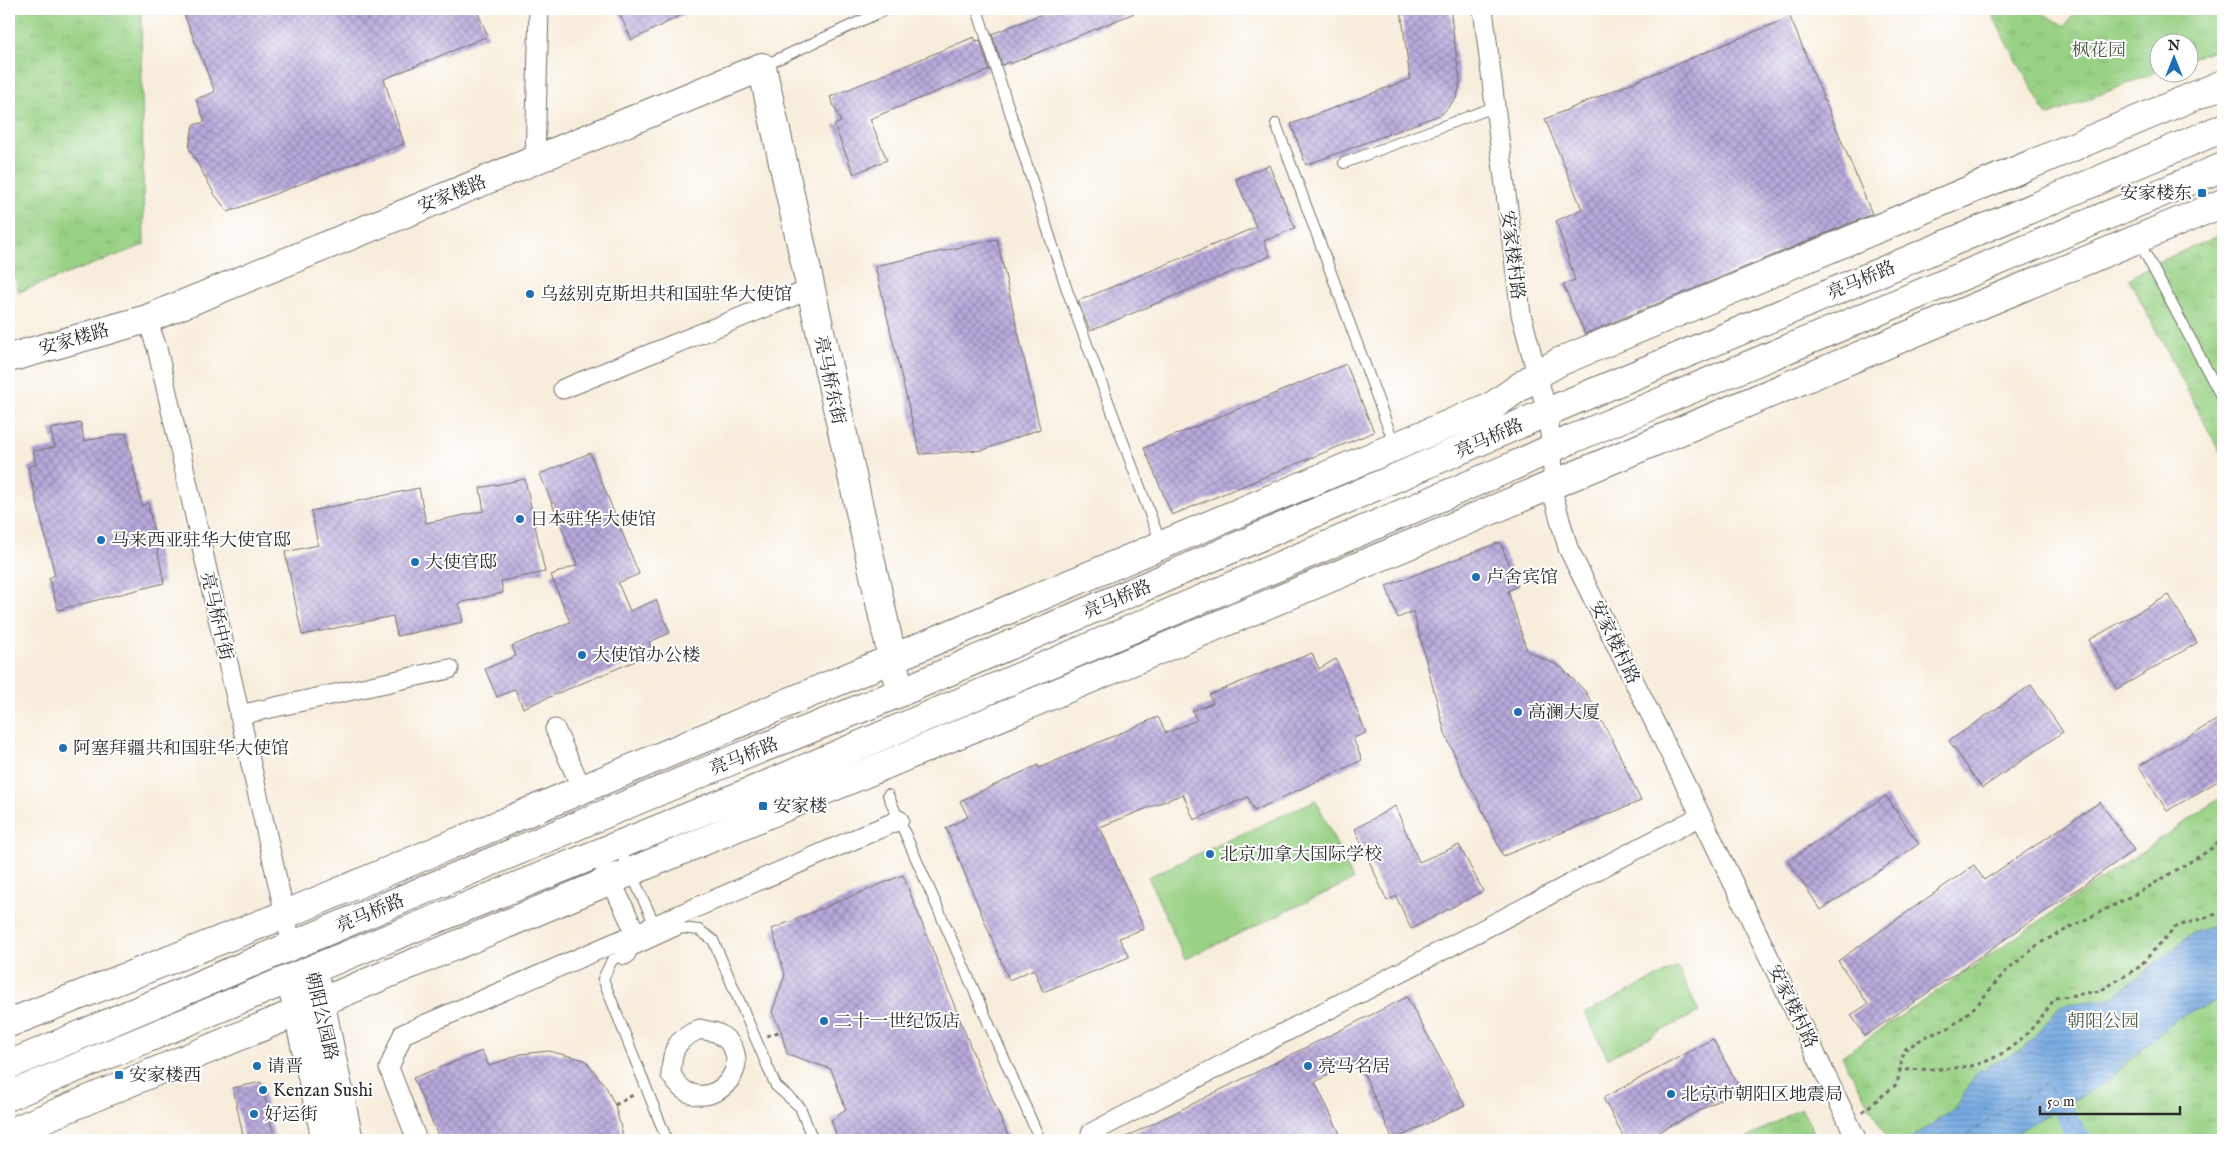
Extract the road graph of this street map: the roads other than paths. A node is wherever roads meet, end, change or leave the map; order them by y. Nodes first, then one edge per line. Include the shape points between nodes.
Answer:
1 (539, 9) edge
2 (887, 9) edge
3 (977, 9) edge
4 (1483, 9) edge
5 (762, 67) junction
6 (2223, 84) edge
7 (1494, 107) junction
8 (1276, 124) dead end
9 (2223, 128) edge
10 (535, 160) junction
11 (1344, 163) dead end
12 (2223, 167) edge
13 (2223, 203) edge
14 (2138, 239) junction
15 (2029, 285) junction
16 (811, 289) junction
17 (1921, 293) junction
18 (148, 319) junction
19 (9, 358) edge
20 (1538, 374) junction
21 (563, 389) dead end
22 (2223, 400) edge
23 (1547, 412) junction
24 (1396, 447) junction
25 (1552, 448) junction
26 (1552, 485) junction
27 (1162, 545) junction
28 (892, 658) junction
29 (449, 669) dead end
30 (899, 692) junction
31 (239, 715) junction
32 (555, 729) dead end
33 (582, 789) junction
34 (888, 795) dead end
35 (1701, 816) junction
36 (899, 820) junction
37 (609, 850) junction
38 (621, 875) junction
39 (284, 915) junction
40 (663, 929) junction
41 (636, 934) junction
42 (292, 946) junction
43 (625, 955) junction
44 (302, 974) junction
45 (309, 1007) junction
46 (9, 1023) edge
47 (9, 1065) edge
48 (9, 1096) edge
49 (9, 1133) edge
50 (1091, 1133) dead end
51 (10, 1140) edge
52 (326, 1140) edge
53 (349, 1140) edge
54 (417, 1140) edge
55 (667, 1140) edge
56 (811, 1140) edge
57 (1040, 1140) edge
58 (1857, 1140) edge

1 - 10 street
2 - 5 lane, 安家楼路
3 - 27 lane via 1067,290
4 - 7 street, 安家楼村路
5 - 10 street, 安家楼路
5 - 16 street, 亮马桥东街
6 - 20 street via 1559,362
7 - 11 lane
7 - 20 street, 安家楼村路 via 1521,314
8 - 24 lane
9 - 23 street, 亮马桥路
10 - 18 street, 安家楼路
12 - 17 street, 亮马桥路
13 - 14 street
14 - 15 street
14 - 22 lane
15 - 17 street
15 - 26 street
16 - 21 street
16 - 28 street, 亮马桥东街
17 - 25 street, 亮马桥路
18 - 19 street, 安家楼路
18 - 31 street, 亮马桥中街
20 - 23 street, 安家楼村路
20 - 24 street via 1494,405
23 - 25 street, 安家楼村路
23 - 30 street, 亮马桥路
24 - 27 street
25 - 26 street, 安家楼村路
25 - 37 street, 亮马桥路
26 - 35 street, 安家楼村路 via 1568,548
26 - 38 street
27 - 28 street
28 - 30 street, 亮马桥东街
28 - 33 street
29 - 31 street
30 - 42 street, 亮马桥路
31 - 39 street, 亮马桥中街
32 - 33 street
33 - 39 street
34 - 36 lane
35 - 50 street
35 - 58 street, 安家楼村路
36 - 40 street
36 - 57 lane
37 - 38 street
37 - 44 street, 亮马桥路
38 - 40 lane
38 - 41 street
38 - 45 street
39 - 42 street, 亮马桥中街
39 - 46 street
40 - 41 street
40 - 43 lane
40 - 56 lane via 699,930 713,940 776,1086 800,1107
41 - 43 street
41 - 54 street via 403,1034 388,1068
42 - 44 street, 朝阳公园路
42 - 47 street, 亮马桥路
43 - 55 lane via 612,960 603,979
44 - 45 street, 朝阳公园路
44 - 48 street, 亮马桥路
45 - 49 street
45 - 52 street, 朝阳公园路
45 - 53 street, 朝阳公园路
49 - 51 street

